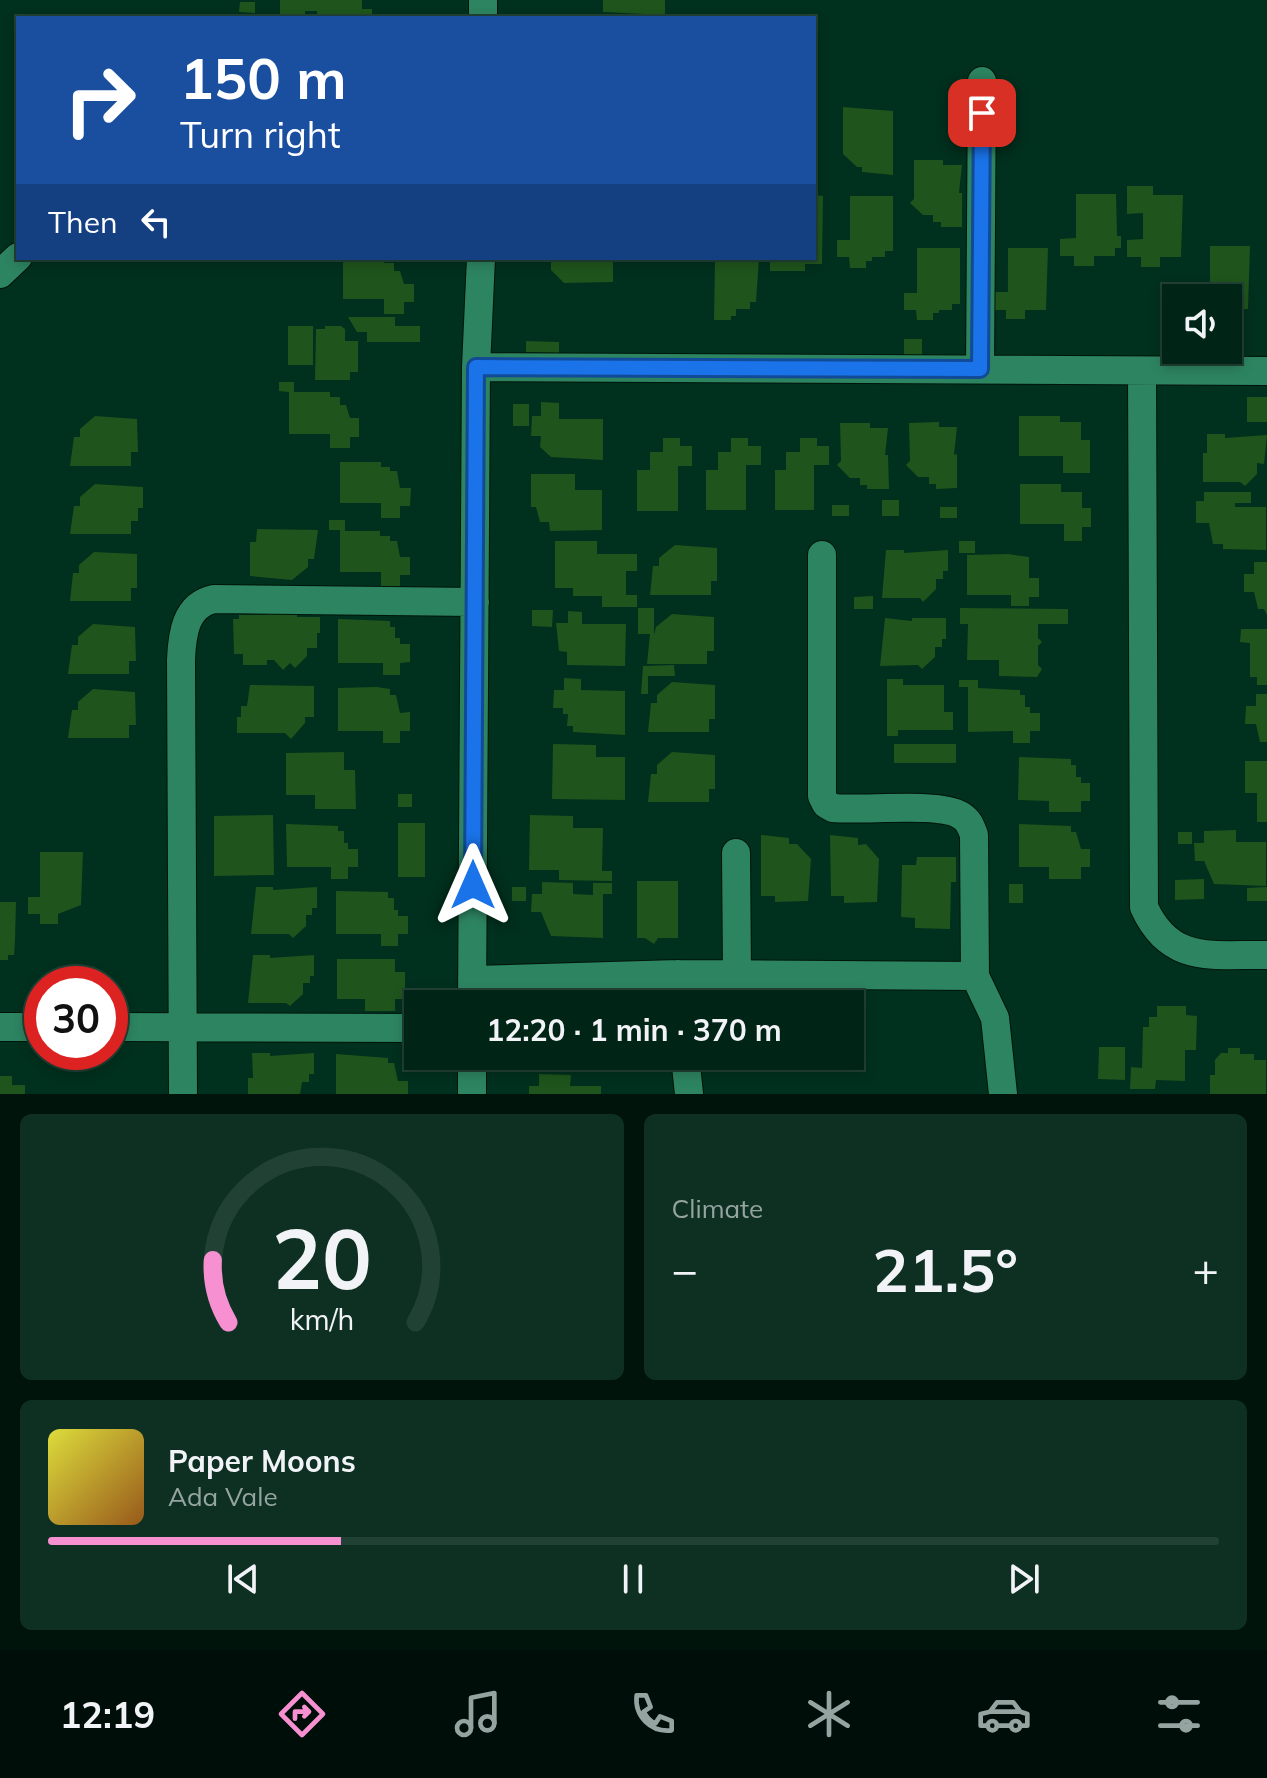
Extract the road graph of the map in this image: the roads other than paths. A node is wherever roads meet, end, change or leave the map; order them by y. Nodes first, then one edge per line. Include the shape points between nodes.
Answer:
1 (982, 81) dead end
2 (16, 259) edge
3 (481, 260) edge
4 (0, 274) edge
5 (476, 367) junction
6 (980, 369) junction
7 (1142, 371) junction
8 (1267, 371) edge
9 (822, 555) dead end
10 (475, 602) junction
11 (736, 853) dead end
12 (1267, 955) edge
13 (678, 974) junction
14 (737, 974) junction
15 (975, 976) junction
16 (472, 990) edge
17 (495, 990) edge
18 (679, 990) edge
19 (0, 1027) edge
20 (24, 1027) edge
21 (128, 1027) edge
22 (183, 1028) junction
23 (404, 1028) edge
24 (472, 1070) edge
25 (686, 1070) edge
26 (183, 1094) edge
27 (472, 1094) edge
28 (689, 1094) edge
29 (1003, 1094) edge

1 - 6 street
2 - 4 street
3 - 5 street
5 - 6 street
5 - 10 street
6 - 7 street
7 - 8 street
7 - 12 street via 1144,907 1159,932 1185,952
9 - 15 street via 822,796 833,808 943,810 970,824
10 - 16 street
10 - 22 street via 214,599 191,613 181,660
11 - 14 street
13 - 14 street
13 - 17 street
13 - 18 street
14 - 15 street
15 - 29 street via 995,1018
19 - 20 street
21 - 22 street
22 - 23 street
22 - 26 street
24 - 27 street
25 - 28 street

